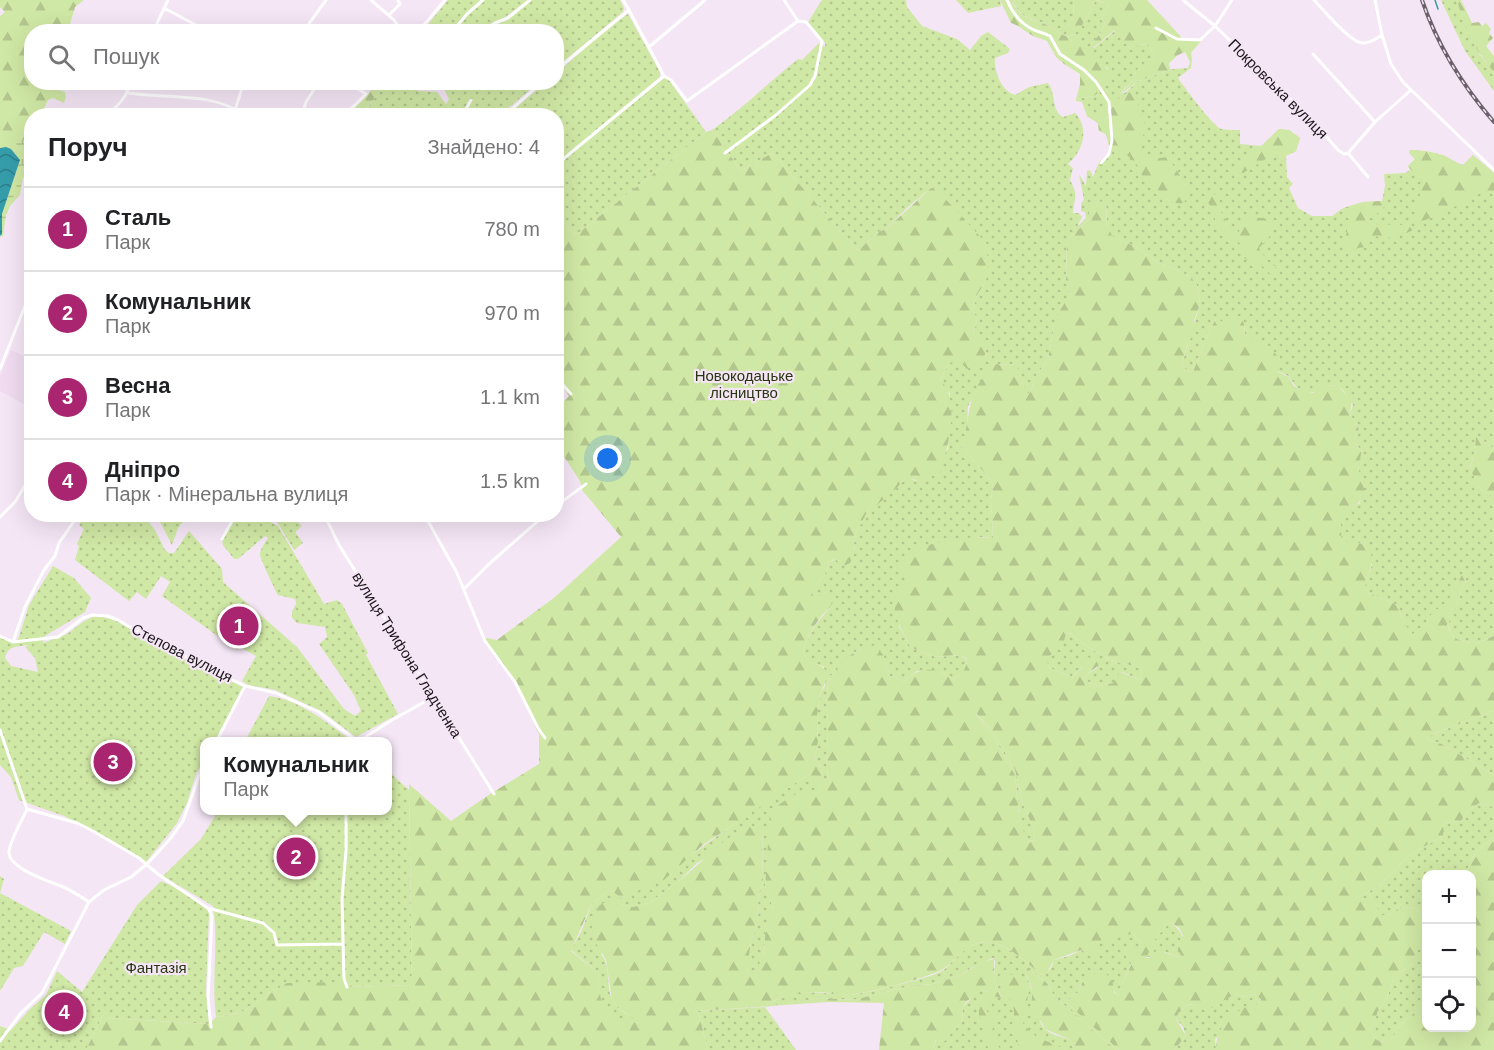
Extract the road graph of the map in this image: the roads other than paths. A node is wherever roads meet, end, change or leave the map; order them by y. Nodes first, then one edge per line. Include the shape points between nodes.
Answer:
1 (168, 0) edge
2 (326, 0) edge
3 (371, 0) edge
4 (398, 0) edge
5 (445, 0) edge
6 (483, 0) edge
7 (530, 0) edge
8 (623, 0) edge
9 (705, 0) edge
10 (784, 0) edge
11 (1007, 0) edge
12 (1183, 0) edge
13 (1232, 0) edge
14 (1314, 0) edge
15 (1375, 0) edge
16 (164, 8) junction
17 (629, 10) junction
18 (388, 15) junction
19 (798, 21) junction
20 (157, 24) edge
21 (194, 24) edge
22 (310, 24) edge
23 (395, 24) edge
24 (425, 24) edge
25 (459, 24) edge
26 (494, 24) edge
27 (1215, 26) junction
28 (1156, 28) dead end
29 (1382, 35) junction
30 (649, 47) junction
31 (1313, 54) dead end
32 (564, 63) edge
33 (664, 76) junction
34 (129, 90) edge
35 (241, 90) edge
36 (314, 90) edge
37 (360, 90) edge
38 (533, 90) edge
39 (1411, 90) junction
40 (128, 93) junction
41 (471, 100) dead end
42 (117, 108) edge
43 (235, 108) joint
44 (304, 108) edge
45 (352, 108) edge
46 (466, 108) edge
47 (513, 108) edge
48 (1375, 122) junction
49 (725, 153) dead end
50 (1348, 153) junction
51 (564, 158) edge
52 (1101, 163) dead end
53 (1494, 170) edge
54 (1368, 177) dead end
55 (24, 313) edge
56 (0, 369) edge
57 (564, 386) edge
58 (571, 394) dead end
59 (586, 484) dead end
60 (24, 487) edge
61 (564, 500) edge
62 (0, 518) edge
63 (73, 522) edge
64 (232, 522) edge
65 (328, 522) edge
66 (428, 522) edge
67 (537, 522) edge
68 (222, 539) dead end
69 (464, 589) junction
70 (0, 636) edge
71 (13, 642) junction
72 (245, 686) junction
73 (433, 697) junction
74 (0, 730) edge
75 (218, 737) edge
76 (353, 737) edge
77 (364, 737) edge
78 (545, 738) dead end
79 (200, 773) edge
80 (494, 794) dead end
81 (27, 809) junction
82 (346, 815) edge
83 (147, 864) junction
84 (89, 902) junction
85 (208, 908) junction
86 (343, 944) junction
87 (347, 987) dead end
88 (211, 1027) dead end
89 (0, 1041) edge

1 - 16 street
2 - 22 street
3 - 18 street
4 - 18 street via 400,4
5 - 24 street
6 - 25 street
7 - 26 street
8 - 17 street
9 - 30 street
10 - 19 street
11 - 52 street via 1023,23 1050,36 1060,54 1084,70 1105,94 1111,108 1112,141 1109,154
12 - 27 street, Покровська вулиця
13 - 27 street
14 - 29 street via 1358,42
15 - 29 street
16 - 20 street
16 - 21 street
17 - 30 street
17 - 32 street
18 - 23 street
19 - 33 street via 687,101
19 - 49 street via 806,22 822,41 815,76 776,115
27 - 28 street via 1200,40 1177,39
27 - 50 street, Покровська вулиця via 1338,150
29 - 39 street via 1396,73
30 - 33 street
31 - 48 street
33 - 51 street
34 - 40 street
35 - 43 street
36 - 44 street
37 - 45 street via 366,94
38 - 47 street
39 - 48 street
39 - 53 street
40 - 42 street
40 - 43 street via 178,96
41 - 46 street
48 - 50 street
50 - 54 street, Покровська вулиця
55 - 56 street
57 - 58 street
59 - 61 street
60 - 62 street
63 - 71 street via 25,607
64 - 68 street
65 - 73 street, вулиця Трифона Гладченка
66 - 69 street
67 - 69 street
69 - 78 street via 485,641 515,682
70 - 71 street
71 - 72 street, Степова вулиця via 58,637 83,618 97,614 118,620
72 - 75 street
72 - 76 street, Степова вулиця via 276,693 319,712
73 - 77 street
73 - 80 street, вулиця Трифона Гладченка
74 - 81 street
79 - 83 street via 183,821
81 - 83 street via 77,823
81 - 84 street via 8,854 12,862
82 - 86 street
83 - 84 street
83 - 85 street
84 - 89 street via 42,993
85 - 86 street via 263,923 274,933 278,945
85 - 88 street via 212,917 208,998
86 - 87 street

